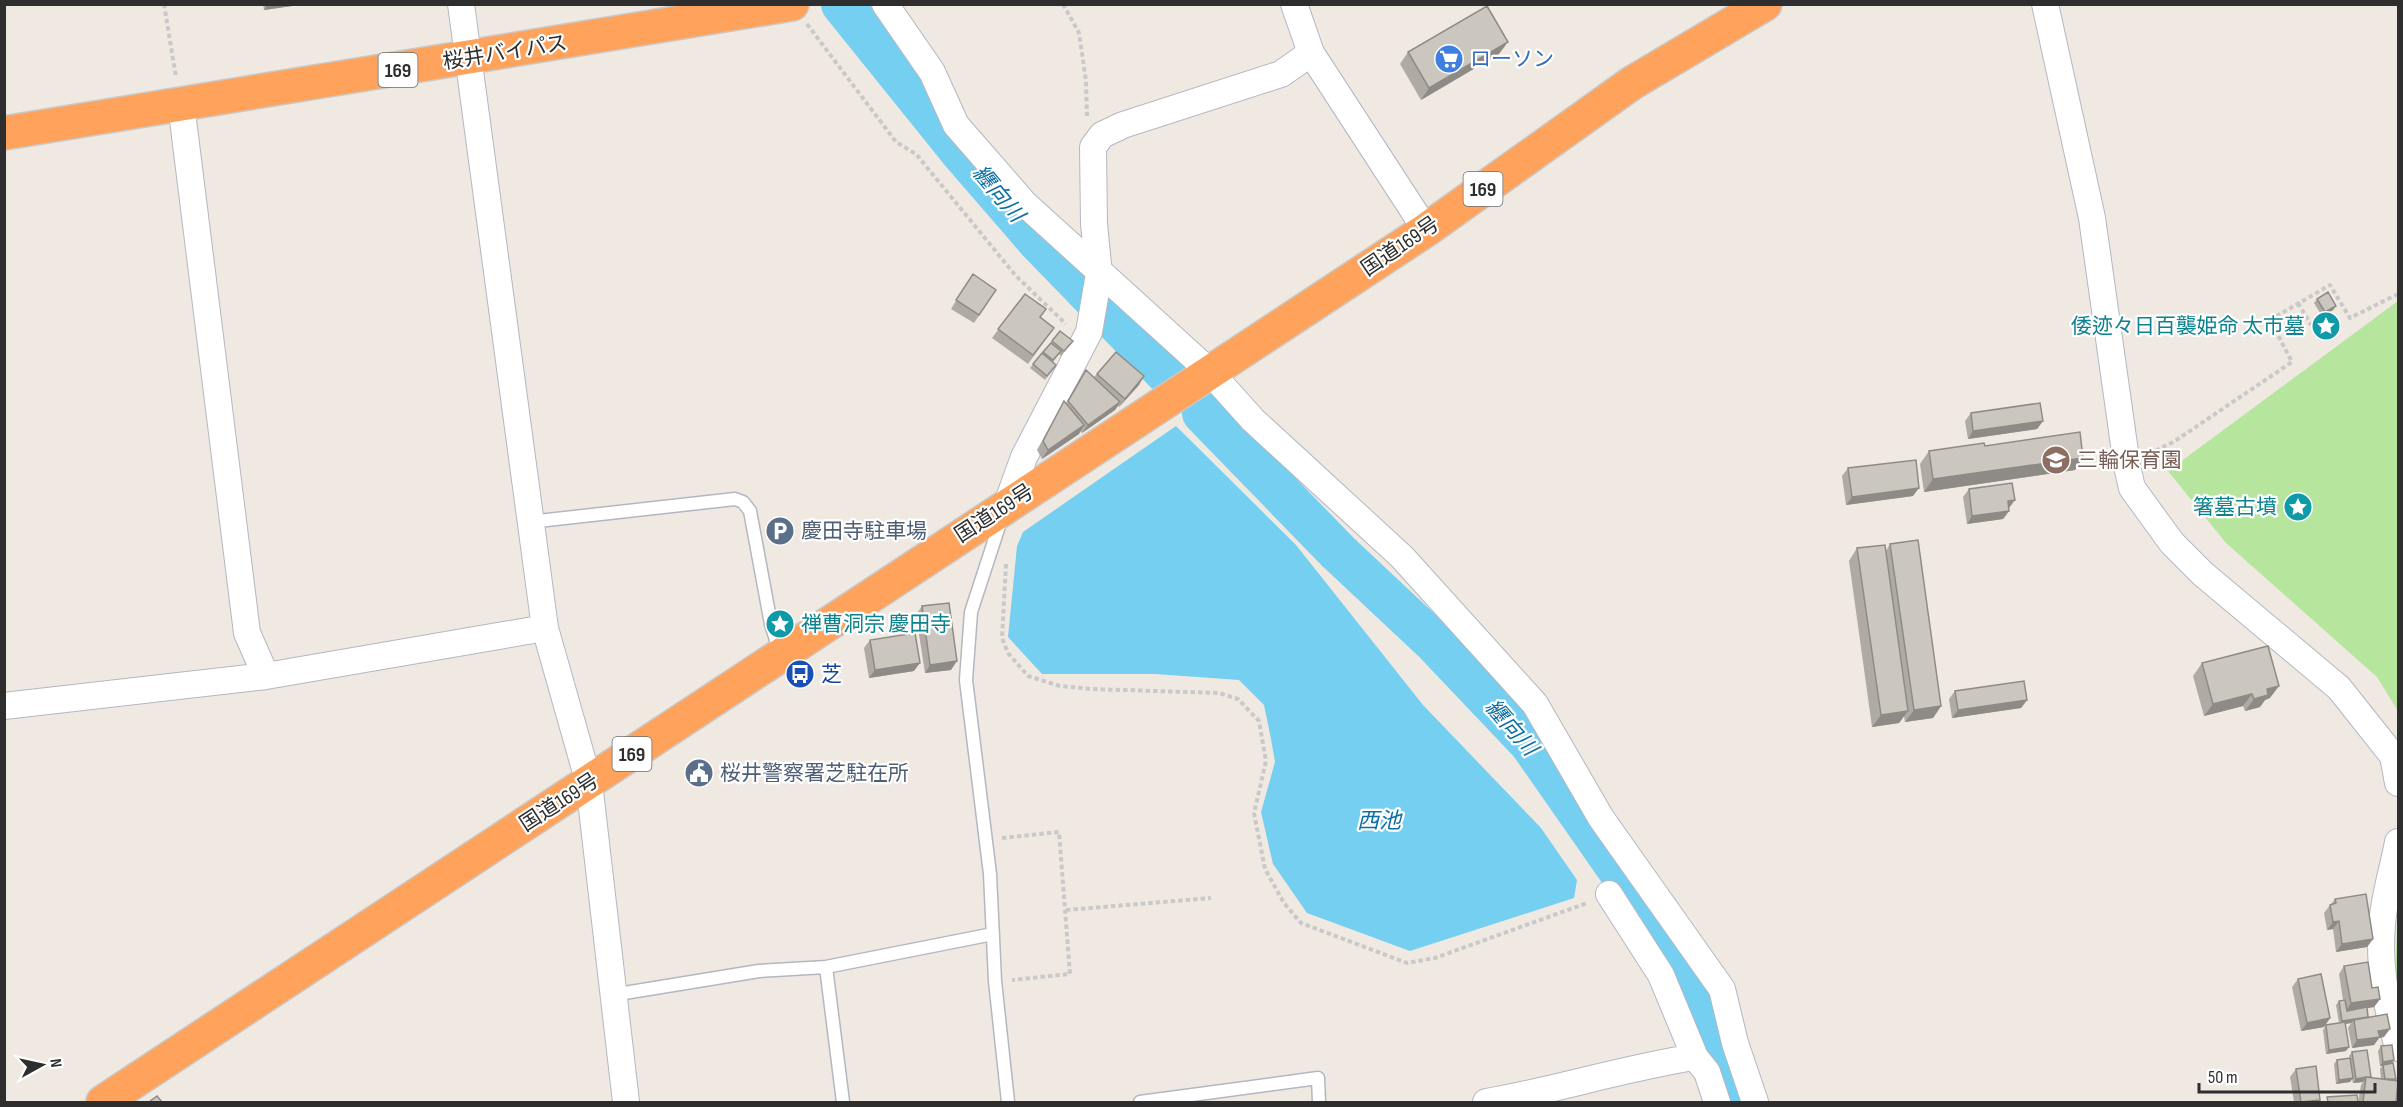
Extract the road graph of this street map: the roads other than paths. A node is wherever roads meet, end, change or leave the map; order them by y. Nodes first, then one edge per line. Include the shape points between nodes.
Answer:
1 (461, 4) edge
2 (885, 4) edge
3 (1294, 4) edge
4 (1765, 4) edge
5 (2045, 4) edge
6 (799, 14) edge
7 (1311, 53) junction
8 (469, 58) junction
9 (181, 104) junction
10 (4, 134) edge
11 (1425, 230) junction
12 (1099, 277) junction
13 (1209, 371) junction
14 (1007, 504) junction
15 (529, 522) junction
16 (545, 628) junction
17 (781, 654) junction
18 (266, 676) junction
19 (4, 706) edge
20 (589, 783) junction
21 (2398, 783) edge
22 (2398, 842) edge
23 (1610, 894) road end
24 (993, 934) junction
25 (826, 967) junction
26 (612, 995) junction
27 (2398, 1048) edge
28 (1695, 1057) junction
29 (103, 1102) edge
30 (626, 1102) edge
31 (843, 1102) edge
32 (1008, 1102) edge
33 (1140, 1102) edge
34 (1319, 1102) edge
35 (1486, 1102) edge
36 (1717, 1102) edge
37 (1755, 1102) edge

1 - 8 street
2 - 12 street via 932,72 956,125 1024,203
3 - 7 street
4 - 11 highway, 国道169号 / 169 via 1632,83
5 - 21 street via 2092,218 2132,488 2172,543 2203,574 2339,688 2393,756
6 - 8 highway, 桜井バイパス / 169
7 - 11 street
7 - 12 street via 1281,74 1102,135 1093,147
8 - 9 highway, 桜井バイパス / 169
8 - 15 street
9 - 10 highway, 桜井バイパス / 169
9 - 18 street via 247,633
11 - 13 highway, 国道169号 / 169
12 - 13 street
12 - 14 street via 1087,337 1024,457
13 - 14 highway, 国道169号 / 169
13 - 37 street via 1253,420 1402,557 1535,704 1601,818 1722,989
14 - 17 highway, 国道169号 / 169
14 - 24 lane via 971,612 966,680 978,761
15 - 16 street
15 - 17 lane via 735,499 743,502 750,511 771,624
16 - 18 street
16 - 20 street
17 - 20 highway, 国道169号 / 169
18 - 19 street
20 - 26 street
20 - 29 highway, 国道169号 / 169
22 - 27 street via 2382,922 2380,959 2387,1010
23 - 28 street via 1661,975
24 - 25 lane
24 - 32 lane
25 - 26 lane via 759,971
25 - 31 lane
26 - 30 street
28 - 35 street via 1635,1066 1539,1093
28 - 36 street via 1707,1072
33 - 34 lane via 1318,1078

